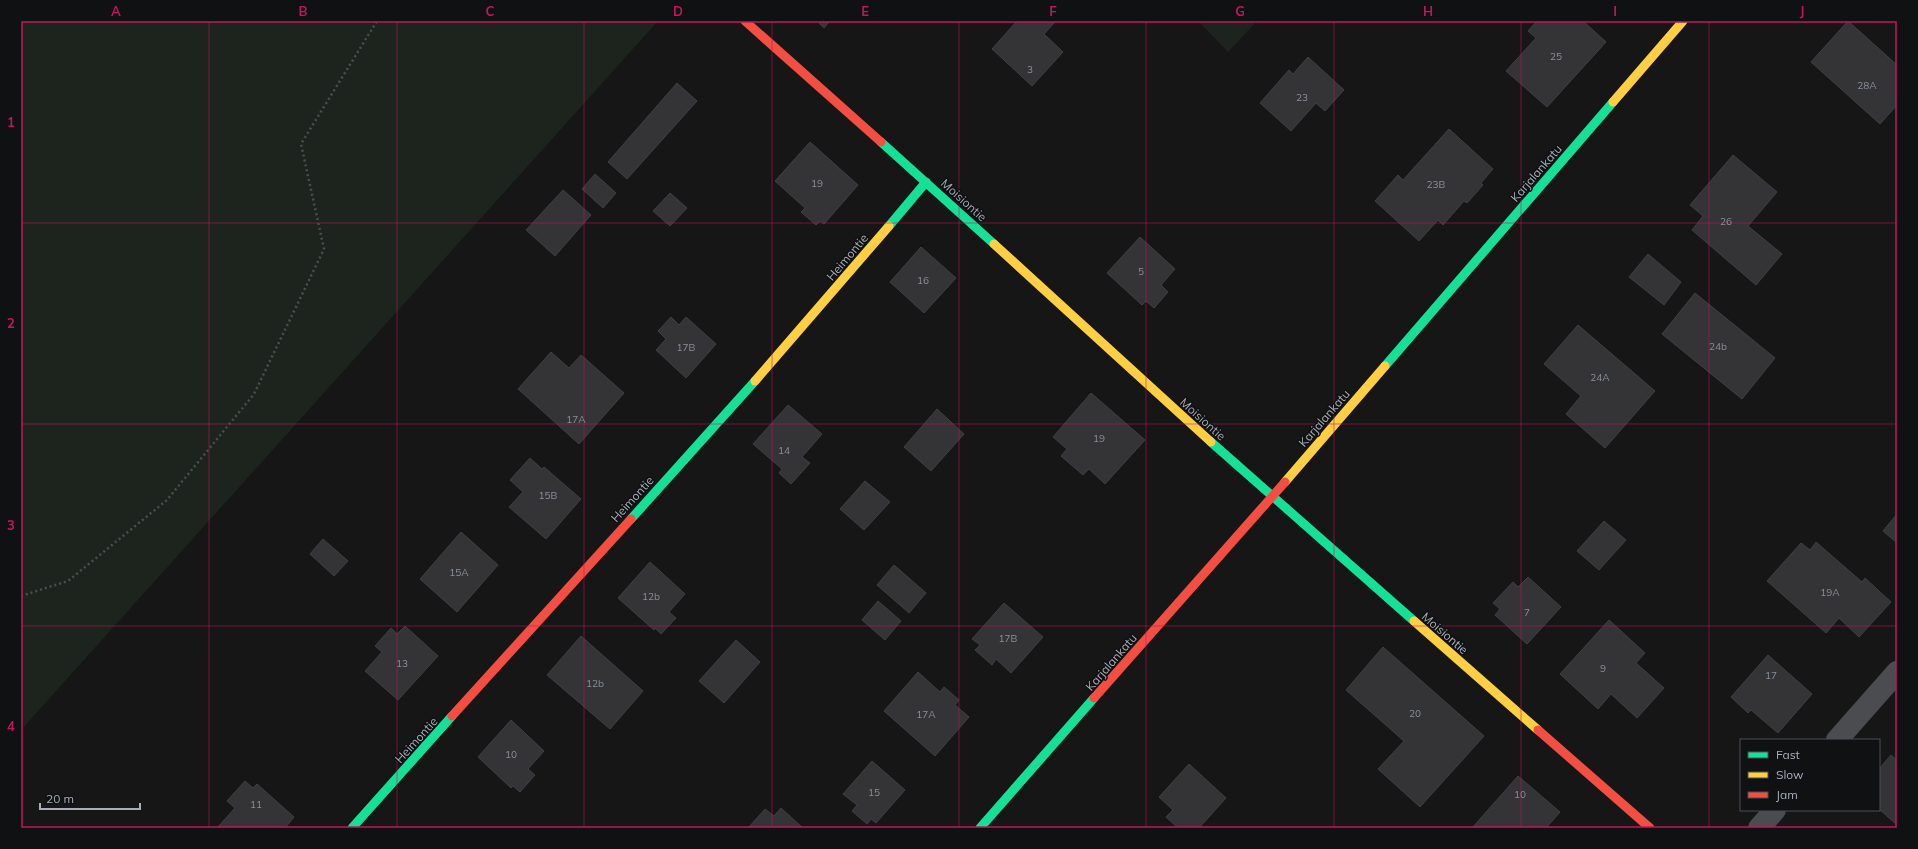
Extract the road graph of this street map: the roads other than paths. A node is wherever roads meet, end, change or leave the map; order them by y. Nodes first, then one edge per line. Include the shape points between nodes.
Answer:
1 (745, 21) edge
2 (1683, 21) edge
3 (926, 182) junction
4 (1272, 497) junction
5 (1897, 672) edge
6 (1838, 739) edge
7 (1774, 811) edge
8 (352, 828) edge
9 (980, 828) edge
10 (1650, 828) edge
11 (1759, 828) edge

1 - 3 street, Moisiontie
2 - 4 street, Karjalankatu
3 - 4 street, Moisiontie
3 - 8 street, Heimontie via 802,328
4 - 9 street, Karjalankatu
4 - 10 street, Moisiontie
5 - 6 street
7 - 11 street

